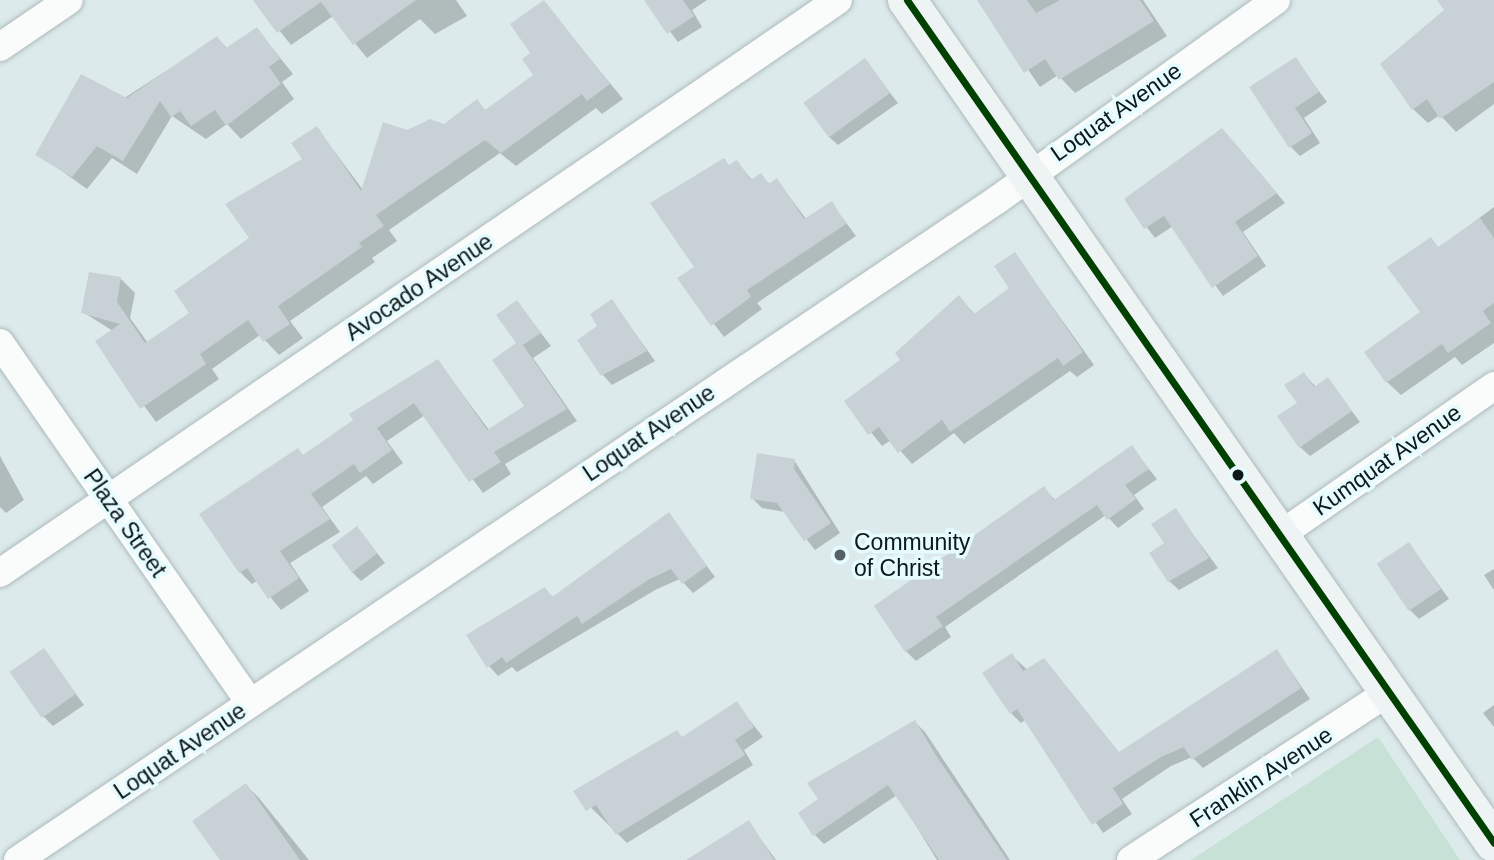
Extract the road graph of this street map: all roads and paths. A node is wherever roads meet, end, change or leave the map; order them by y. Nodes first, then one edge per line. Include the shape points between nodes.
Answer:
1 (69, 0) edge
2 (838, 0) edge
3 (906, 0) edge
4 (1276, 0) edge
5 (0, 47) edge
6 (1029, 175) junction
7 (0, 343) edge
8 (1494, 386) edge
9 (108, 500) junction
10 (1280, 535) junction
11 (0, 573) edge
12 (1389, 692) junction
13 (250, 704) junction
14 (1494, 843) edge
15 (18, 860) edge
16 (1131, 860) edge

1 - 5 street
2 - 9 street, Avocado Avenue
3 - 6 main road
4 - 6 street, Loquat Avenue
6 - 10 main road
6 - 13 street, Loquat Avenue
7 - 9 street, Plaza Street
8 - 10 street, Kumquat Avenue
9 - 11 street, Avocado Avenue
9 - 13 street, Plaza Street
10 - 12 main road
12 - 14 main road
12 - 16 street, Franklin Avenue
13 - 15 street, Loquat Avenue

